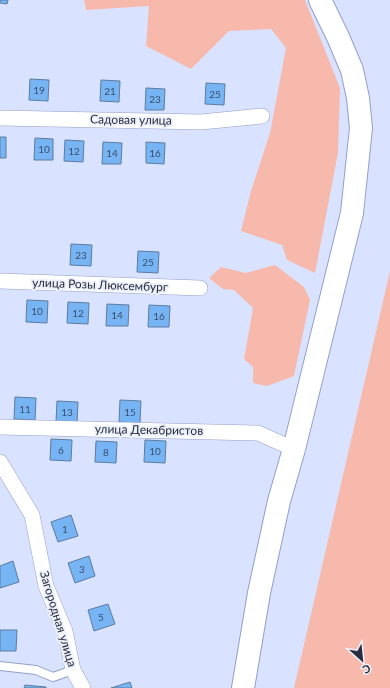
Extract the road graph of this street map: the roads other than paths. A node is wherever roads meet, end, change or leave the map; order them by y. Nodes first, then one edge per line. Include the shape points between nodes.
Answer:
1 (320, 0) edge
2 (262, 116) dead end
3 (0, 118) edge
4 (0, 281) edge
5 (200, 288) dead end
6 (0, 427) edge
7 (294, 449) junction
8 (0, 462) edge
9 (0, 666) edge
10 (73, 670) junction
11 (83, 688) edge
12 (243, 688) edge

1 - 7 highway via 352,70 361,128 352,213
2 - 3 street, Садовая улица via 201,122
4 - 5 street, улица Розы Люксембург
6 - 7 street, улица Декабристов via 258,433
7 - 12 highway via 279,501 259,593
8 - 10 street, Загородная улица via 32,515 46,586 64,631
9 - 10 lane via 36,670 53,677
10 - 11 street, Загородная улица

